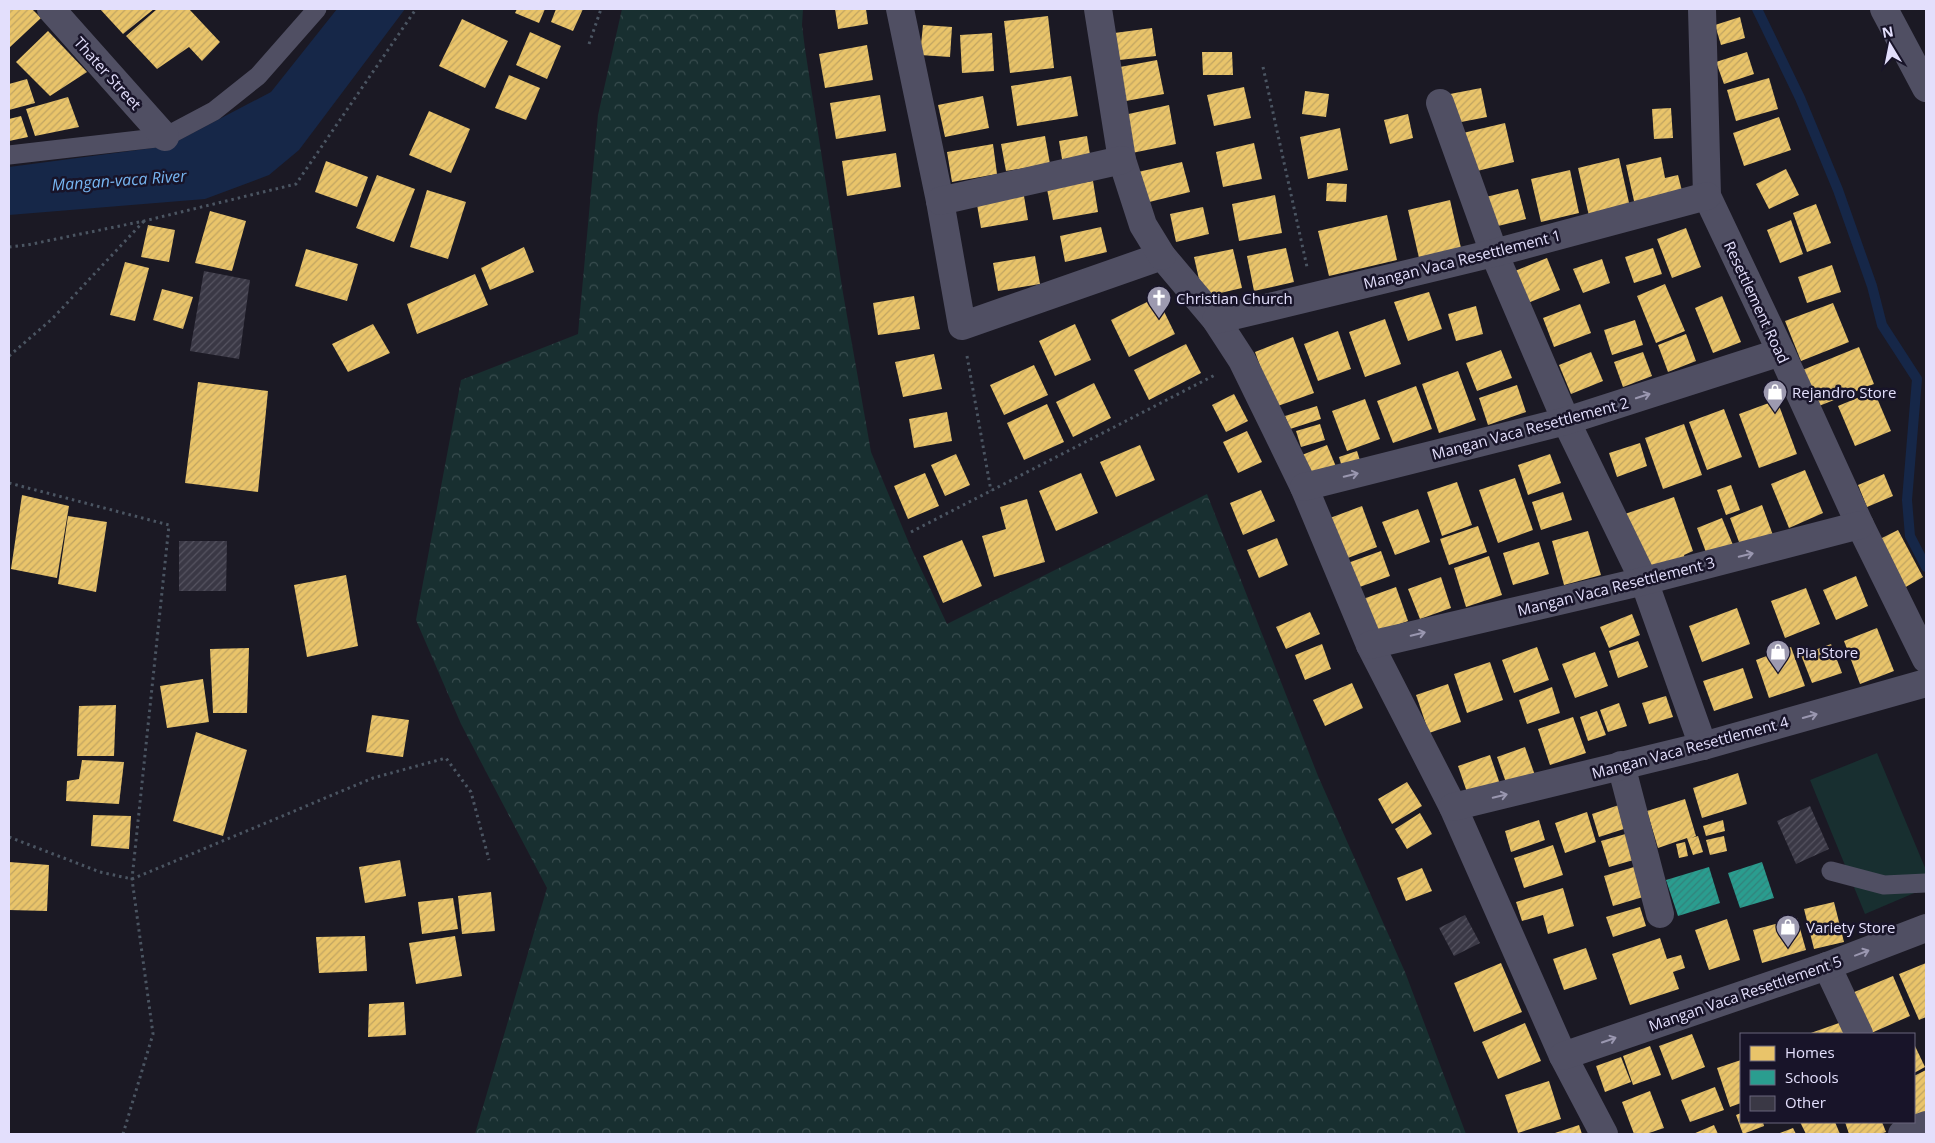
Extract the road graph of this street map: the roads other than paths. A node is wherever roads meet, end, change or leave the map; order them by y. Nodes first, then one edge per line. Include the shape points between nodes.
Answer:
1 (50, 9) edge
2 (317, 9) edge
3 (900, 9) edge
4 (1098, 9) edge
5 (1702, 9) edge
6 (1884, 9) edge
7 (1926, 88) edge
8 (1440, 103) dead end
9 (165, 137) junction
10 (9, 155) edge
11 (1122, 160) junction
12 (1707, 196) junction
13 (940, 200) junction
14 (1494, 253) junction
15 (1162, 256) junction
16 (1216, 320) junction
17 (1781, 352) junction
18 (1566, 421) junction
19 (1304, 488) junction
20 (1860, 525) junction
21 (1644, 581) junction
22 (1370, 645) junction
23 (1926, 659) edge
24 (1926, 683) edge
25 (1703, 746) junction
26 (1621, 766) junction
27 (1453, 807) junction
28 (1831, 872) dead end
29 (1926, 883) edge
30 (1660, 914) dead end
31 (1926, 928) edge
32 (1827, 966) junction
33 (1859, 1033) edge
34 (1563, 1056) junction
35 (1604, 1134) edge

1 - 9 street, Thater Street
2 - 9 lane via 258,76 214,111
3 - 13 street
4 - 11 street
5 - 12 street, Resettlement Road
6 - 7 street
8 - 14 street
9 - 10 lane
11 - 13 street
11 - 15 street via 1143,225
12 - 14 street, Mangan Vaca Resettlement 1
12 - 17 street, Resettlement Road
13 - 15 street via 962,326
14 - 16 street, Mangan Vaca Resettlement 1
14 - 18 street
15 - 16 street
16 - 19 street via 1242,360
18 -> 17 street, Mangan Vaca Resettlement 2
17 - 20 street, Resettlement Road
19 -> 18 street, Mangan Vaca Resettlement 2
18 - 21 street
19 - 22 street
21 -> 20 street, Mangan Vaca Resettlement 3
20 - 23 street, Resettlement Road
22 -> 21 street, Mangan Vaca Resettlement 3
21 - 25 street
22 - 27 street
25 -> 24 street, Mangan Vaca Resettlement 4
25 - 26 street, Mangan Vaca Resettlement 4
27 -> 26 street, Mangan Vaca Resettlement 4
26 - 30 street
27 - 34 street
28 - 29 lane via 1884,885
32 -> 31 street, Mangan Vaca Resettlement 5
32 - 33 street
34 -> 32 street, Mangan Vaca Resettlement 5
34 - 35 street

